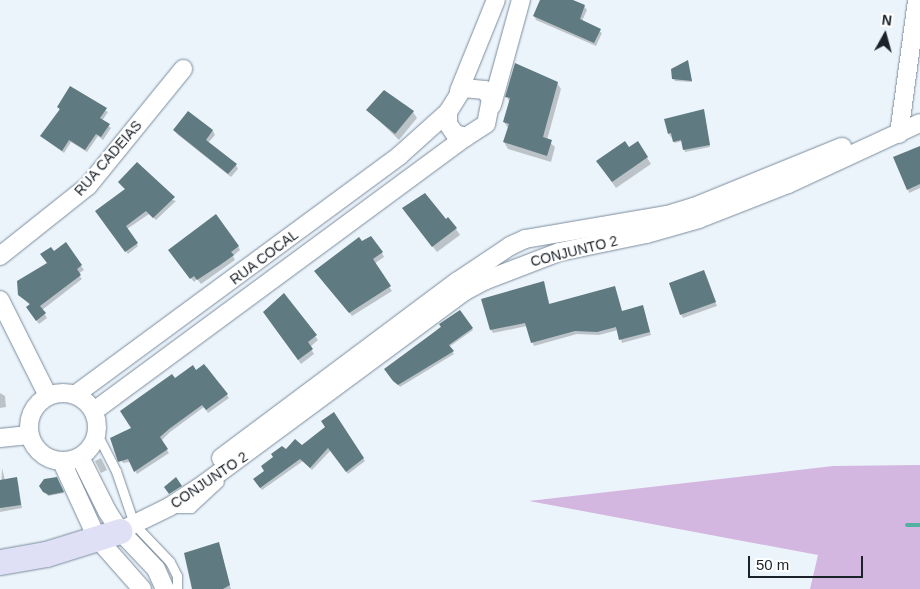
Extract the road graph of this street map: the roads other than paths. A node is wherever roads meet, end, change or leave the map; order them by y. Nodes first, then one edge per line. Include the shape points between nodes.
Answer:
1 (496, 0) edge
2 (521, 0) edge
3 (916, 0) edge
4 (183, 68) dead end
5 (459, 91) junction
6 (492, 105) junction
7 (448, 112) junction
8 (920, 118) edge
9 (920, 123) edge
10 (899, 129) junction
11 (466, 137) junction
12 (0, 256) edge
13 (0, 300) edge
14 (76, 395) junction
15 (48, 396) junction
16 (94, 411) junction
17 (97, 434) junction
18 (29, 435) junction
19 (0, 438) edge
20 (80, 458) junction
21 (62, 462) junction
22 (127, 528) junction
23 (96, 538) junction
24 (0, 562) edge
25 (120, 562) junction
26 (142, 589) edge
27 (155, 589) edge
28 (166, 589) edge
29 (177, 589) edge

1 - 5 street
2 - 6 street
3 - 10 street
4 - 12 street, RUA CADEIAS via 88,186
5 - 6 street via 477,87 485,90
5 - 7 street
6 - 11 street via 483,128
7 - 11 street via 448,124 456,134
7 - 14 street, RUA COCAL via 399,156
8 - 10 street, CONJUNTO 2
9 - 10 street, CONJUNTO 2
10 - 22 street, CONJUNTO 2 via 697,213 667,215 525,239 166,509
11 - 16 street, RUA COCAL
13 - 15 street
14 - 15 street via 62,392
14 - 16 street
15 - 18 street via 35,405 29,420
16 - 17 street
17 - 20 street via 91,448
17 - 22 lane via 116,471
18 - 19 street
18 - 21 street via 35,449 48,459
20 - 21 street
20 - 22 street
21 - 23 street
22 - 23 street
22 - 28 street
22 - 29 lane via 170,562 177,576
23 - 24 street via 46,554
23 - 25 street
25 - 26 street
25 - 27 street via 140,573

